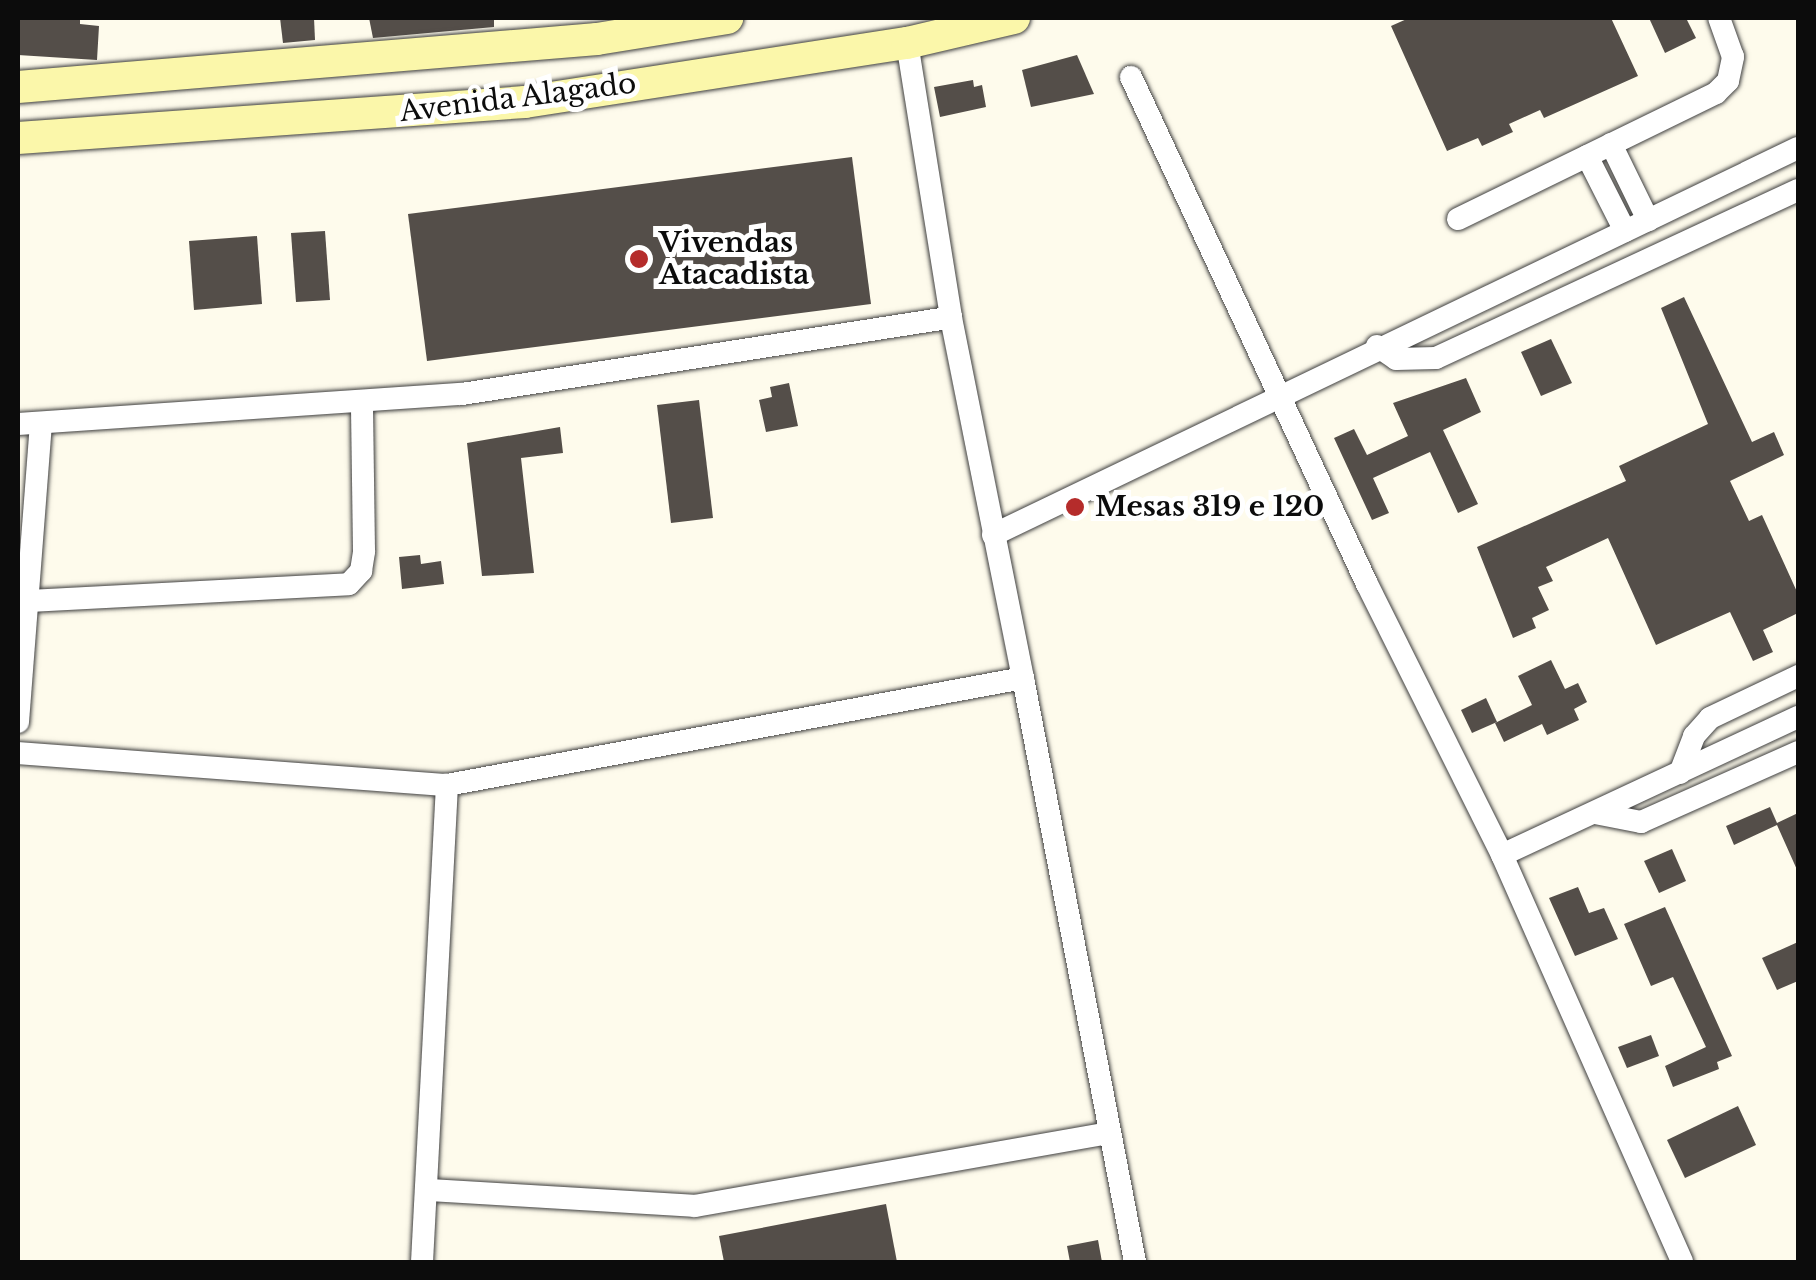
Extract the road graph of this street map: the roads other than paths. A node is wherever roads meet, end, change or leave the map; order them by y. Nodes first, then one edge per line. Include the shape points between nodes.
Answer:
1 (726, 18) edge
2 (1014, 18) edge
3 (1719, 18) edge
4 (907, 43) junction
5 (1131, 77) dead end
6 (18, 86) edge
7 (18, 138) edge
8 (1611, 144) junction
9 (1798, 148) edge
10 (1586, 156) junction
11 (1798, 190) edge
12 (1458, 218) dead end
13 (1648, 220) junction
14 (1624, 231) junction
15 (951, 318) junction
16 (1376, 346) junction
17 (1282, 392) junction
18 (362, 406) junction
19 (29, 424) edge
20 (993, 535) junction
21 (29, 601) junction
22 (1798, 676) edge
23 (1023, 678) junction
24 (1798, 717) edge
25 (18, 722) edge
26 (1798, 752) edge
27 (18, 753) edge
28 (1680, 773) junction
29 (447, 785) junction
30 (1596, 813) junction
31 (1502, 856) junction
32 (1110, 1133) junction
33 (428, 1190) junction
34 (422, 1262) edge
35 (1135, 1262) edge
36 (1682, 1262) edge

1 - 6 main road, Avenida Alagado via 598,39
2 - 4 main road, Avenida Alagado
3 - 8 street via 1733,57 1728,81
4 - 7 main road, Avenida Alagado via 525,102
4 - 15 street
5 - 17 street
8 - 10 street
8 - 13 street
9 - 13 street
10 - 12 street
10 - 14 street
11 - 16 street via 1436,358 1396,359
13 - 14 street
14 - 16 street
15 - 18 street
15 - 20 street
16 - 17 street
17 - 20 street
17 - 31 street via 1367,584
18 - 19 street
18 - 21 street via 364,551 362,571 349,584
19 - 21 street
20 - 23 street
21 - 25 street
22 - 28 street via 1710,718 1694,736
23 - 29 street
23 - 32 street
24 - 28 street
26 - 30 street via 1640,822
27 - 29 street
28 - 30 street
29 - 33 street
30 - 31 street
31 - 36 street
32 - 33 street via 695,1206
32 - 35 street
33 - 34 street

